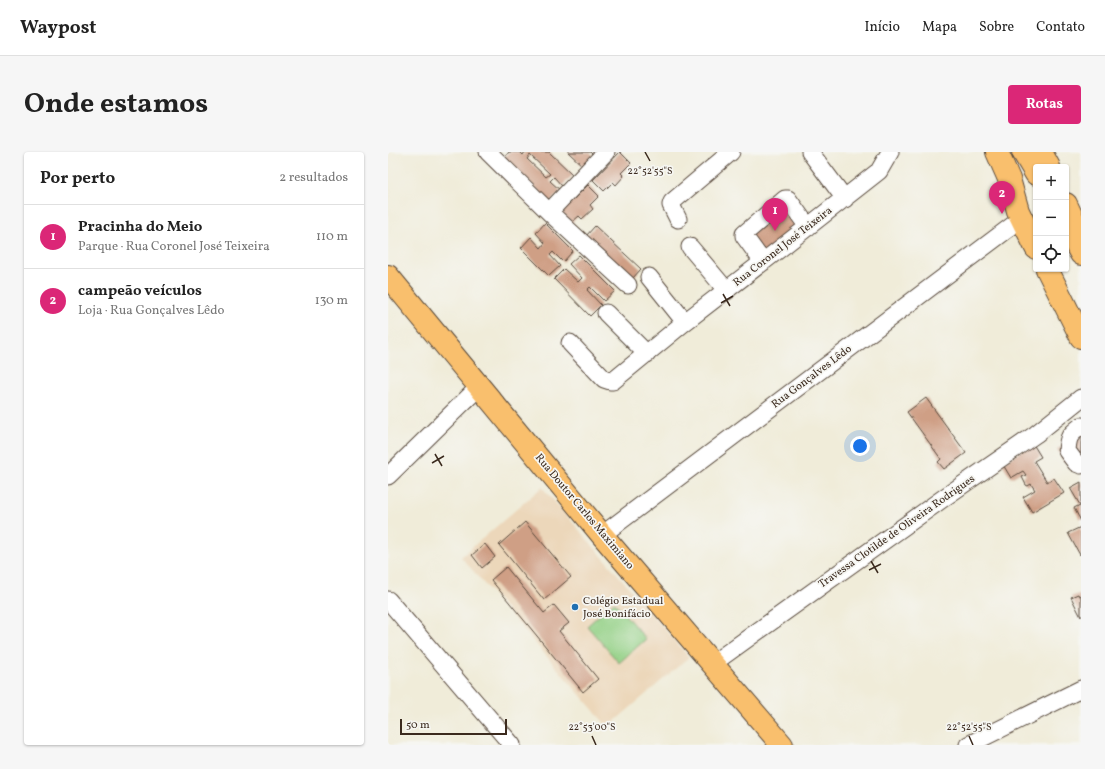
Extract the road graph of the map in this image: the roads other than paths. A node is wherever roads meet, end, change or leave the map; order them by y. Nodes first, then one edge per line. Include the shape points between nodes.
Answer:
1 (488, 152) edge
2 (606, 152) edge
3 (731, 152) edge
4 (810, 152) edge
5 (890, 152) edge
6 (986, 152) edge
7 (997, 152) edge
8 (1023, 152) edge
9 (1040, 152) edge
10 (1047, 164) edge
11 (1033, 169) edge
12 (845, 199) junction
13 (1069, 210) edge
14 (549, 212) junction
15 (1020, 215) junction
16 (678, 219) dead end
17 (808, 227) junction
18 (1069, 232) edge
19 (1081, 236) edge
20 (1033, 242) edge
21 (690, 247) dead end
22 (1081, 254) edge
23 (763, 262) junction
24 (1048, 272) edge
25 (388, 276) edge
26 (649, 277) dead end
27 (628, 285) dead end
28 (727, 291) junction
29 (606, 313) dead end
30 (685, 322) junction
31 (1081, 337) edge
32 (570, 343) dead end
33 (647, 354) junction
34 (480, 386) junction
35 (1081, 398) edge
36 (1081, 426) edge
37 (1081, 465) edge
38 (388, 476) edge
39 (602, 535) junction
40 (388, 600) edge
41 (712, 664) junction
42 (1081, 689) edge
43 (512, 745) edge
44 (782, 745) edge
45 (968, 745) edge

1 - 14 street
2 - 14 street
3 - 16 street via 672,202
4 - 12 street
5 - 12 street, Rua Coronel José Teixeira via 879,171
6 - 15 main road
7 - 15 main road via 1009,179
8 - 11 main road
9 - 10 main road
12 - 17 street, Rua Coronel José Teixeira
13 - 19 main road
14 - 27 street
15 - 20 main road
15 - 39 street, Rua Gonçalves Lêdo
17 - 23 street, Rua Coronel José Teixeira
17 - 23 street via 788,199 785,199 744,234
18 - 22 main road
21 - 28 street
23 - 28 street, Rua Coronel José Teixeira
24 - 31 main road
25 - 34 main road, Rua Doutor Carlos Maximiano
26 - 30 street
28 - 30 street, Rua Coronel José Teixeira
29 - 33 street
30 - 33 street, Rua Coronel José Teixeira
32 - 33 street, Rua Coronel José Teixeira via 610,381 614,381
34 - 38 street
34 - 39 main road, Rua Doutor Carlos Maximiano
35 - 41 street, Travessa Clotilde de Oliveira Rodrigues via 1036,434
36 - 37 street via 1072,432 1068,439 1067,452
39 - 41 main road, Rua Doutor Carlos Maximiano
40 - 43 street
41 - 44 main road, Rua Doutor Carlos Maximiano
42 - 45 street

